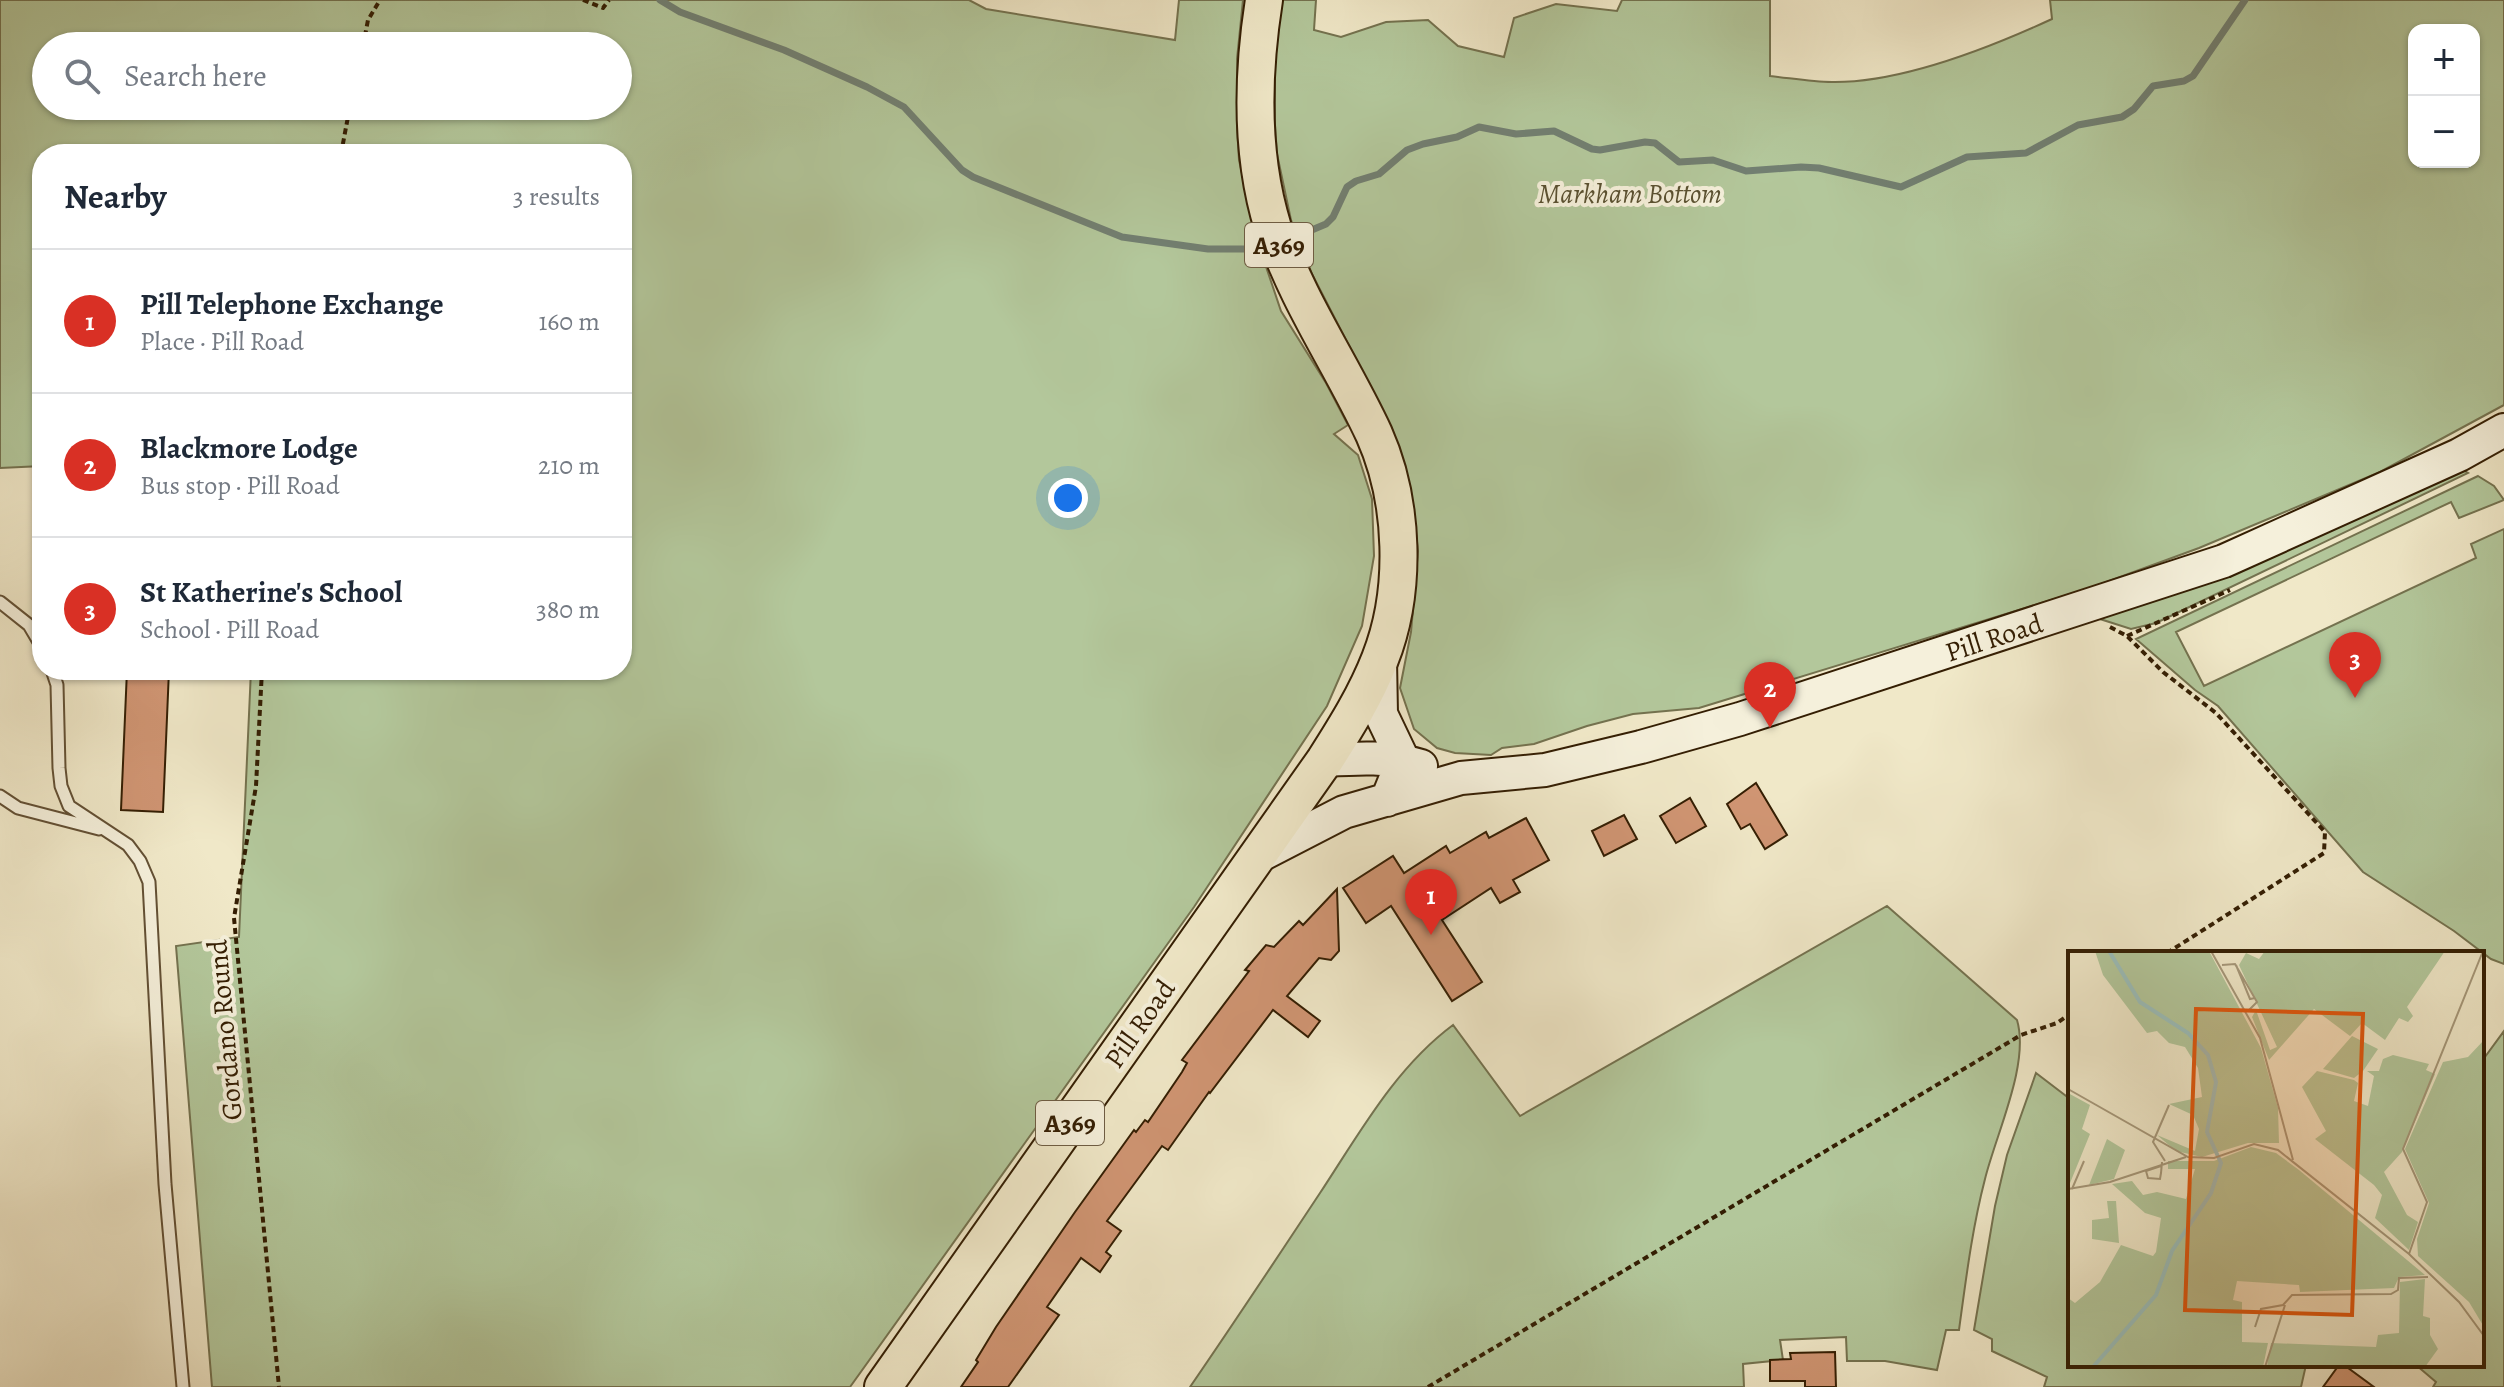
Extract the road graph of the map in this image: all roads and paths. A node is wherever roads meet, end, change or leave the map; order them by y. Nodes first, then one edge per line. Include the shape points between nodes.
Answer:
1 (380, 0) edge
2 (583, 0) edge
3 (609, 0) edge
4 (1264, 0) edge
5 (366, 32) edge
6 (347, 120) edge
7 (343, 144) edge
8 (2503, 432) edge
9 (0, 602) edge
10 (32, 630) edge
11 (2127, 636) dead end
12 (1380, 660) junction
13 (55, 680) edge
14 (261, 680) edge
15 (1403, 760) junction
16 (1317, 771) junction
17 (1461, 778) junction
18 (0, 796) edge
19 (1387, 800) junction
20 (1344, 812) junction
21 (107, 831) junction
22 (1257, 857) junction
23 (2170, 951) edge
24 (2068, 1015) edge
25 (183, 1387) edge
26 (279, 1387) edge
27 (883, 1387) edge
28 (1428, 1387) edge

1 - 5 path
2 - 3 path via 603,8
4 - 12 main road, A369 via 1256,56 1258,157 1273,225 1300,293 1365,416 1393,498 1396,588
6 - 7 path
8 - 17 street, Pill Road via 2224,561 2082,609 1641,747 1545,770
9 - 10 lane
11 - 23 path via 2216,713 2325,832 2324,853
12 - 15 street via 1381,714
12 - 16 main road, A369 via 1350,721
13 - 21 lane via 61,786 69,806
14 - 26 path, Gordano Round via 256,786 234,918
15 - 16 street, Pill Road via 1370,758
15 - 17 street, Pill Road
15 - 19 street
16 - 20 street via 1330,804
16 - 22 main road, A369
17 - 19 street, Pill Road
18 - 21 lane via 18,808
19 - 20 street, Pill Road
20 - 22 street, Pill Road
21 - 25 lane via 128,845 149,882 165,1184
22 - 27 main road, Pill Road / A369
24 - 28 path via 2021,1035

